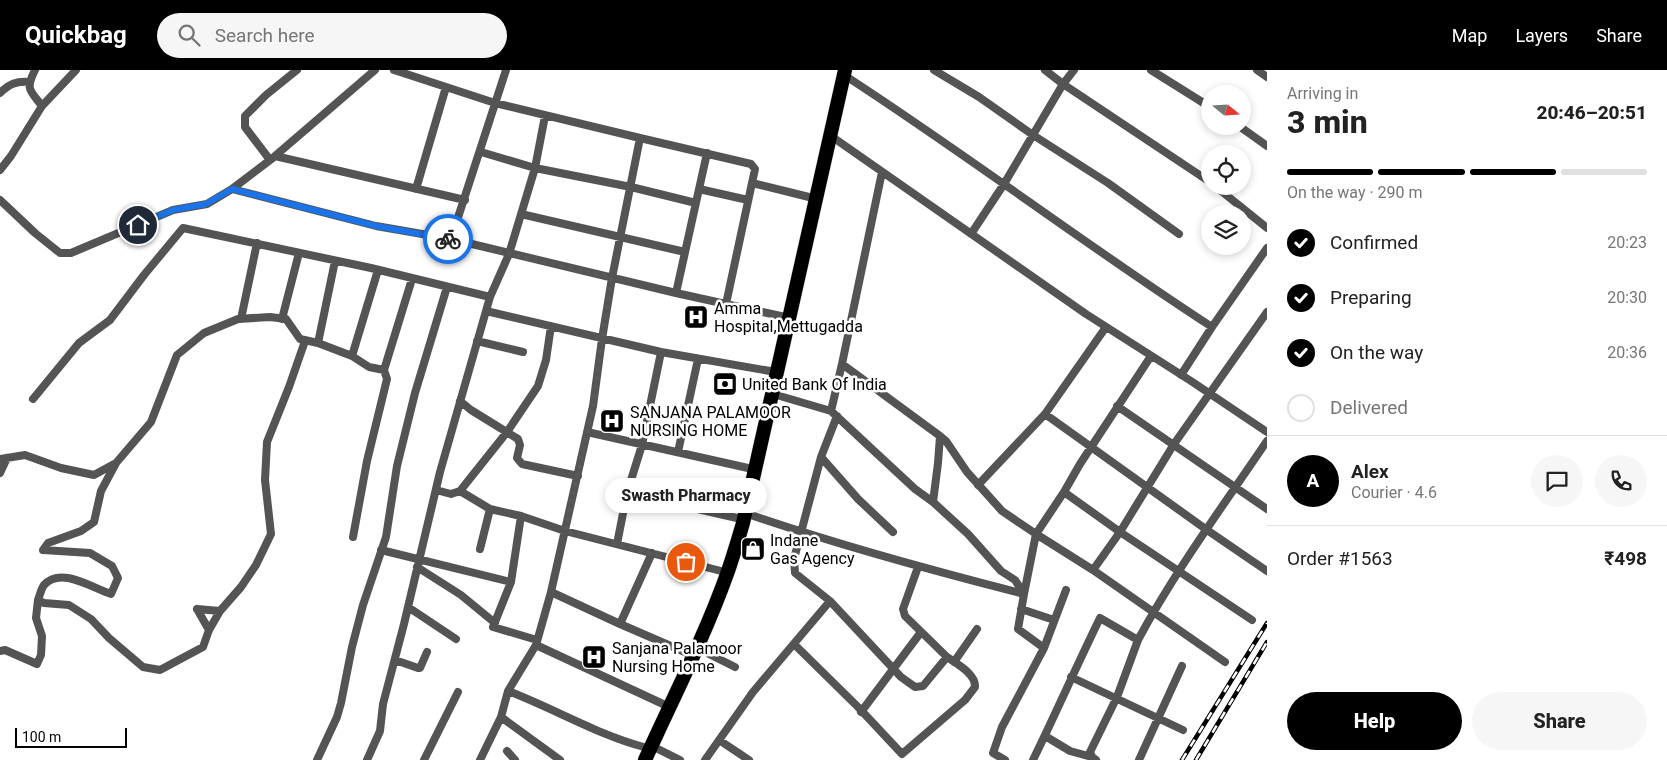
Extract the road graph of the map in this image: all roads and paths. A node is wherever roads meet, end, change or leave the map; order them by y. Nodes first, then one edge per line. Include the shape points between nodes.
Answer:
1 (35, 70) edge
2 (76, 70) edge
3 (297, 70) edge
4 (375, 70) edge
5 (394, 70) edge
6 (506, 70) edge
7 (934, 70) edge
8 (1045, 70) edge
9 (1074, 70) edge
10 (1151, 70) edge
11 (1257, 70) edge
12 (842, 72) edge
13 (1267, 77) edge
14 (29, 82) junction
15 (1063, 84) junction
16 (446, 87) junction
17 (0, 93) edge
18 (1201, 101) edge
19 (495, 103) junction
20 (42, 106) junction
21 (546, 116) junction
22 (1033, 135) junction
23 (1251, 135) edge
24 (831, 136) junction
25 (640, 138) junction
26 (1267, 146) edge
27 (481, 152) junction
28 (707, 153) junction
29 (273, 158) junction
30 (1, 167) edge
31 (535, 168) junction
32 (882, 172) junction
33 (1201, 176) edge
34 (752, 183) junction
35 (1004, 184) junction
36 (631, 187) junction
37 (232, 189) junction
38 (416, 189) junction
39 (699, 189) junction
40 (1226, 195) edge
41 (809, 197) junction
42 (0, 200) edge
43 (464, 200) junction
44 (748, 200) junction
45 (696, 203) junction
46 (522, 214) junction
47 (1267, 228) edge
48 (971, 234) junction
49 (1179, 234) dead end
50 (620, 237) junction
51 (451, 239) junction
52 (257, 243) junction
53 (1267, 248) edge
54 (685, 252) junction
55 (298, 253) junction
56 (509, 254) junction
57 (335, 261) junction
58 (378, 270) junction
59 (412, 278) junction
60 (612, 278) junction
61 (447, 287) junction
62 (676, 293) junction
63 (490, 297) junction
64 (726, 304) junction
65 (486, 311) junction
66 (1267, 312) edge
67 (786, 317) junction
68 (241, 318) junction
69 (282, 319) junction
70 (551, 326) junction
71 (1106, 327) junction
72 (1212, 327) junction
73 (602, 339) junction
74 (305, 341) junction
75 (477, 342) junction
76 (318, 343) junction
77 (523, 352) dead end
78 (661, 352) junction
79 (352, 356) junction
80 (1151, 356) junction
81 (698, 359) junction
82 (842, 364) junction
83 (384, 370) junction
84 (770, 371) junction
85 (1181, 375) junction
86 (773, 394) junction
87 (1209, 394) junction
88 (34, 399) dead end
89 (460, 402) junction
90 (1118, 406) junction
91 (831, 410) junction
92 (1045, 414) junction
93 (837, 416) junction
94 (507, 432) junction
95 (588, 432) junction
96 (1267, 432) edge
97 (940, 436) junction
98 (1267, 440) edge
99 (1174, 444) junction
100 (642, 445) junction
101 (1092, 446) junction
102 (678, 452) junction
103 (821, 457) junction
104 (3, 459) edge
105 (116, 463) junction
106 (748, 468) junction
107 (0, 473) edge
108 (578, 476) junction
109 (978, 485) junction
110 (1148, 487) junction
111 (1236, 487) junction
112 (436, 490) junction
113 (460, 491) junction
114 (1064, 492) junction
115 (627, 493) junction
116 (933, 502) junction
117 (490, 509) junction
118 (1267, 509) edge
119 (521, 516) junction
120 (741, 516) junction
121 (1207, 530) junction
122 (565, 531) junction
123 (801, 532) junction
124 (893, 532) dead end
125 (1120, 532) junction
126 (1036, 534) junction
127 (353, 537) dead end
128 (618, 544) junction
129 (480, 549) dead end
130 (382, 550) junction
131 (652, 553) junction
132 (418, 563) junction
133 (918, 567) junction
134 (1093, 570) junction
135 (721, 571) junction
136 (1267, 571) edge
137 (1178, 572) junction
138 (511, 582) junction
139 (1066, 590) dead end
140 (551, 592) junction
141 (1024, 594) junction
142 (38, 600) junction
143 (830, 601) junction
144 (408, 607) junction
145 (1021, 609) junction
146 (220, 610) junction
147 (1153, 612) junction
148 (1054, 620) junction
149 (1252, 620) dead end
150 (495, 623) junction
151 (620, 624) junction
152 (977, 629) dead end
153 (209, 630) junction
154 (921, 632) junction
155 (456, 639) dead end
156 (1138, 640) junction
157 (536, 642) junction
158 (794, 644) junction
159 (1044, 648) junction
160 (693, 649) junction
161 (0, 651) edge
162 (428, 652) dead end
163 (394, 660) junction
164 (950, 660) junction
165 (1225, 662) dead end
166 (1182, 666) dead end
167 (734, 668) dead end
168 (893, 668) junction
169 (1071, 677) junction
170 (508, 691) junction
171 (458, 692) dead end
172 (1116, 697) junction
173 (663, 704) junction
174 (860, 712) junction
175 (500, 717) junction
176 (1157, 717) junction
177 (1184, 730) dead end
178 (1045, 736) junction
179 (719, 740) junction
180 (507, 750) dead end
181 (645, 753) edge
182 (993, 753) junction
183 (905, 757) edge
184 (1094, 759) edge
185 (317, 760) edge
186 (367, 760) edge
187 (424, 760) edge
188 (480, 760) edge
189 (515, 760) edge
190 (560, 760) edge
191 (680, 760) edge
192 (704, 760) edge
193 (749, 760) edge
194 (986, 760) edge
195 (1004, 760) edge
196 (1033, 760) edge
197 (1139, 760) edge

1 - 14 street
2 - 20 street
3 - 29 street via 266,94 245,116 245,127
4 - 29 street
5 - 16 street
6 - 19 street
7 - 22 street
8 - 15 street
9 - 15 street
10 - 18 street
11 - 13 street
12 - 24 highway
12 - 35 street
12 - 41 highway
14 - 17 street via 11,84
14 - 20 street
15 - 22 street
15 - 33 street
16 - 19 street
16 - 38 street
19 - 21 street
19 - 27 street
20 - 30 street
21 - 25 street
21 - 31 street
22 - 35 street
22 - 49 street
23 - 26 street
24 - 32 street
24 - 67 highway
25 - 28 street
25 - 36 street
27 - 31 street
27 - 43 street
28 - 34 street via 751,164 755,169
28 - 39 street
29 - 37 street
29 - 38 street
31 - 36 street
31 - 46 street
32 - 48 street
32 - 82 street
34 - 41 street
34 - 44 street
35 - 48 street
35 - 72 street via 1136,278
36 - 45 street
36 - 50 street
37 - 42 street via 206,204 173,210 65,254 35,233
37 - 51 street via 376,226
38 - 43 street
39 - 44 street
39 - 45 street
40 - 47 street
41 - 67 highway
43 - 51 street
44 - 64 street
45 - 54 street
46 - 50 street
46 - 56 street
48 - 71 street
50 - 54 street
50 - 60 street
51 - 56 street
52 - 55 street
52 - 68 street
52 - 88 street via 183,228 110,320 79,343
53 - 72 street
54 - 62 street
55 - 57 street
55 - 69 street
56 - 60 street
56 - 63 street
57 - 58 street
57 - 76 street
58 - 59 street
58 - 79 street
59 - 61 street
59 - 83 street
60 - 62 street
60 - 73 street
61 - 63 street
61 - 130 street via 415,393
62 - 64 street
63 - 65 street
64 - 67 street
65 - 70 street
65 - 75 street
66 - 87 street
67 - 84 highway
67 - 86 highway
68 - 69 street
68 - 105 street via 204,332 177,355 151,422
69 - 74 street via 286,319
70 - 73 street
70 - 94 street via 542,378
71 - 80 street
71 - 92 street
72 - 85 street
73 - 78 street
73 - 95 street
74 - 76 street
74 - 146 street via 267,442 265,480 271,534 256,566
75 - 77 street
75 - 89 street
76 - 79 street
78 - 81 street
78 - 100 street
79 - 83 street
80 - 85 street
80 - 90 street
81 - 84 street
81 - 102 street
82 - 91 street
82 - 97 street
83 - 127 street via 387,379
84 - 106 highway
85 - 87 street
86 - 91 street
86 - 120 highway
87 - 96 street
87 - 99 street
89 - 94 street
89 - 112 street
90 - 99 street
90 - 101 street
91 - 93 street
92 - 101 street
92 - 109 street
93 - 103 street
93 - 116 street
94 - 108 street via 520,442 517,458 522,464
94 - 113 street
95 - 100 street
95 - 108 street
97 - 109 street
97 - 116 street
98 - 111 street
99 - 110 street
99 - 111 street
100 - 102 street
100 - 115 street
101 - 110 street
101 - 114 street
102 - 106 street
103 - 123 street
103 - 124 street
104 - 105 street via 25,455 94,475
104 - 107 street
105 - 142 street via 101,492 94,522 81,531 48,543 43,550 90,553 112,566 118,578 110,594 72,578 56,577 44,585
106 - 120 highway
108 - 122 street
109 - 126 street via 1002,512
110 - 121 street
110 - 125 street
111 - 118 street
111 - 121 street
112 - 113 street via 451,494
112 - 132 street
113 - 117 street
114 - 125 street
114 - 126 street
115 - 120 street
115 - 128 street
116 - 141 street via 1001,571 1015,580
117 - 119 street
117 - 129 street
119 - 122 street
119 - 138 street
120 - 123 street
120 - 135 highway
120 - 160 highway via 728,573
121 - 136 street
121 - 137 street
122 - 128 street
122 - 140 street
123 - 133 street
123 - 143 street via 794,559 795,573
125 - 134 street
125 - 137 street
126 - 134 street
126 - 141 street
128 - 131 street
130 - 132 street
130 - 185 street via 363,605 337,717
131 - 135 street
131 - 151 street
132 - 138 street
132 - 144 street
132 - 150 street
133 - 141 street
133 - 154 street via 903,612
134 - 147 street
135 - 160 highway
137 - 147 street
137 - 149 street
138 - 150 street
139 - 148 street
140 - 151 street
140 - 157 street
141 - 145 street
142 - 153 street via 70,605 91,619 143,667 160,670 203,647
142 - 161 street via 36,618 42,636 37,664 5,650
143 - 158 street
143 - 168 street
144 - 155 street
144 - 163 street
145 - 148 street
145 - 159 street via 1018,629
146 - 153 street
146 - 153 street via 197,609
147 - 156 street
147 - 165 street
148 - 159 street
150 - 157 street via 493,627
151 - 160 street
152 - 164 street
154 - 164 street
154 - 168 street
156 - 169 street via 1100,618
156 - 172 street
157 - 170 street
157 - 173 street
158 - 174 street
158 - 179 street via 753,692
159 - 182 street via 1002,728
160 - 167 street
160 - 173 highway
160 - 181 highway
162 - 163 street via 420,668
163 - 186 street via 380,731
164 - 168 street via 919,687 901,677
164 - 183 street via 971,675 975,687
166 - 176 street
168 - 174 street
169 - 172 street
169 - 178 street
170 - 175 street
170 - 181 street
171 - 187 street
172 - 176 street
172 - 184 street via 1090,752
173 - 181 highway
174 - 183 street
175 - 188 street
175 - 190 street
176 - 177 street
176 - 197 street
178 - 184 street via 1070,751
178 - 196 street
179 - 192 street
179 - 193 street
180 - 189 street
181 - 191 street
182 - 194 street
182 - 195 street

